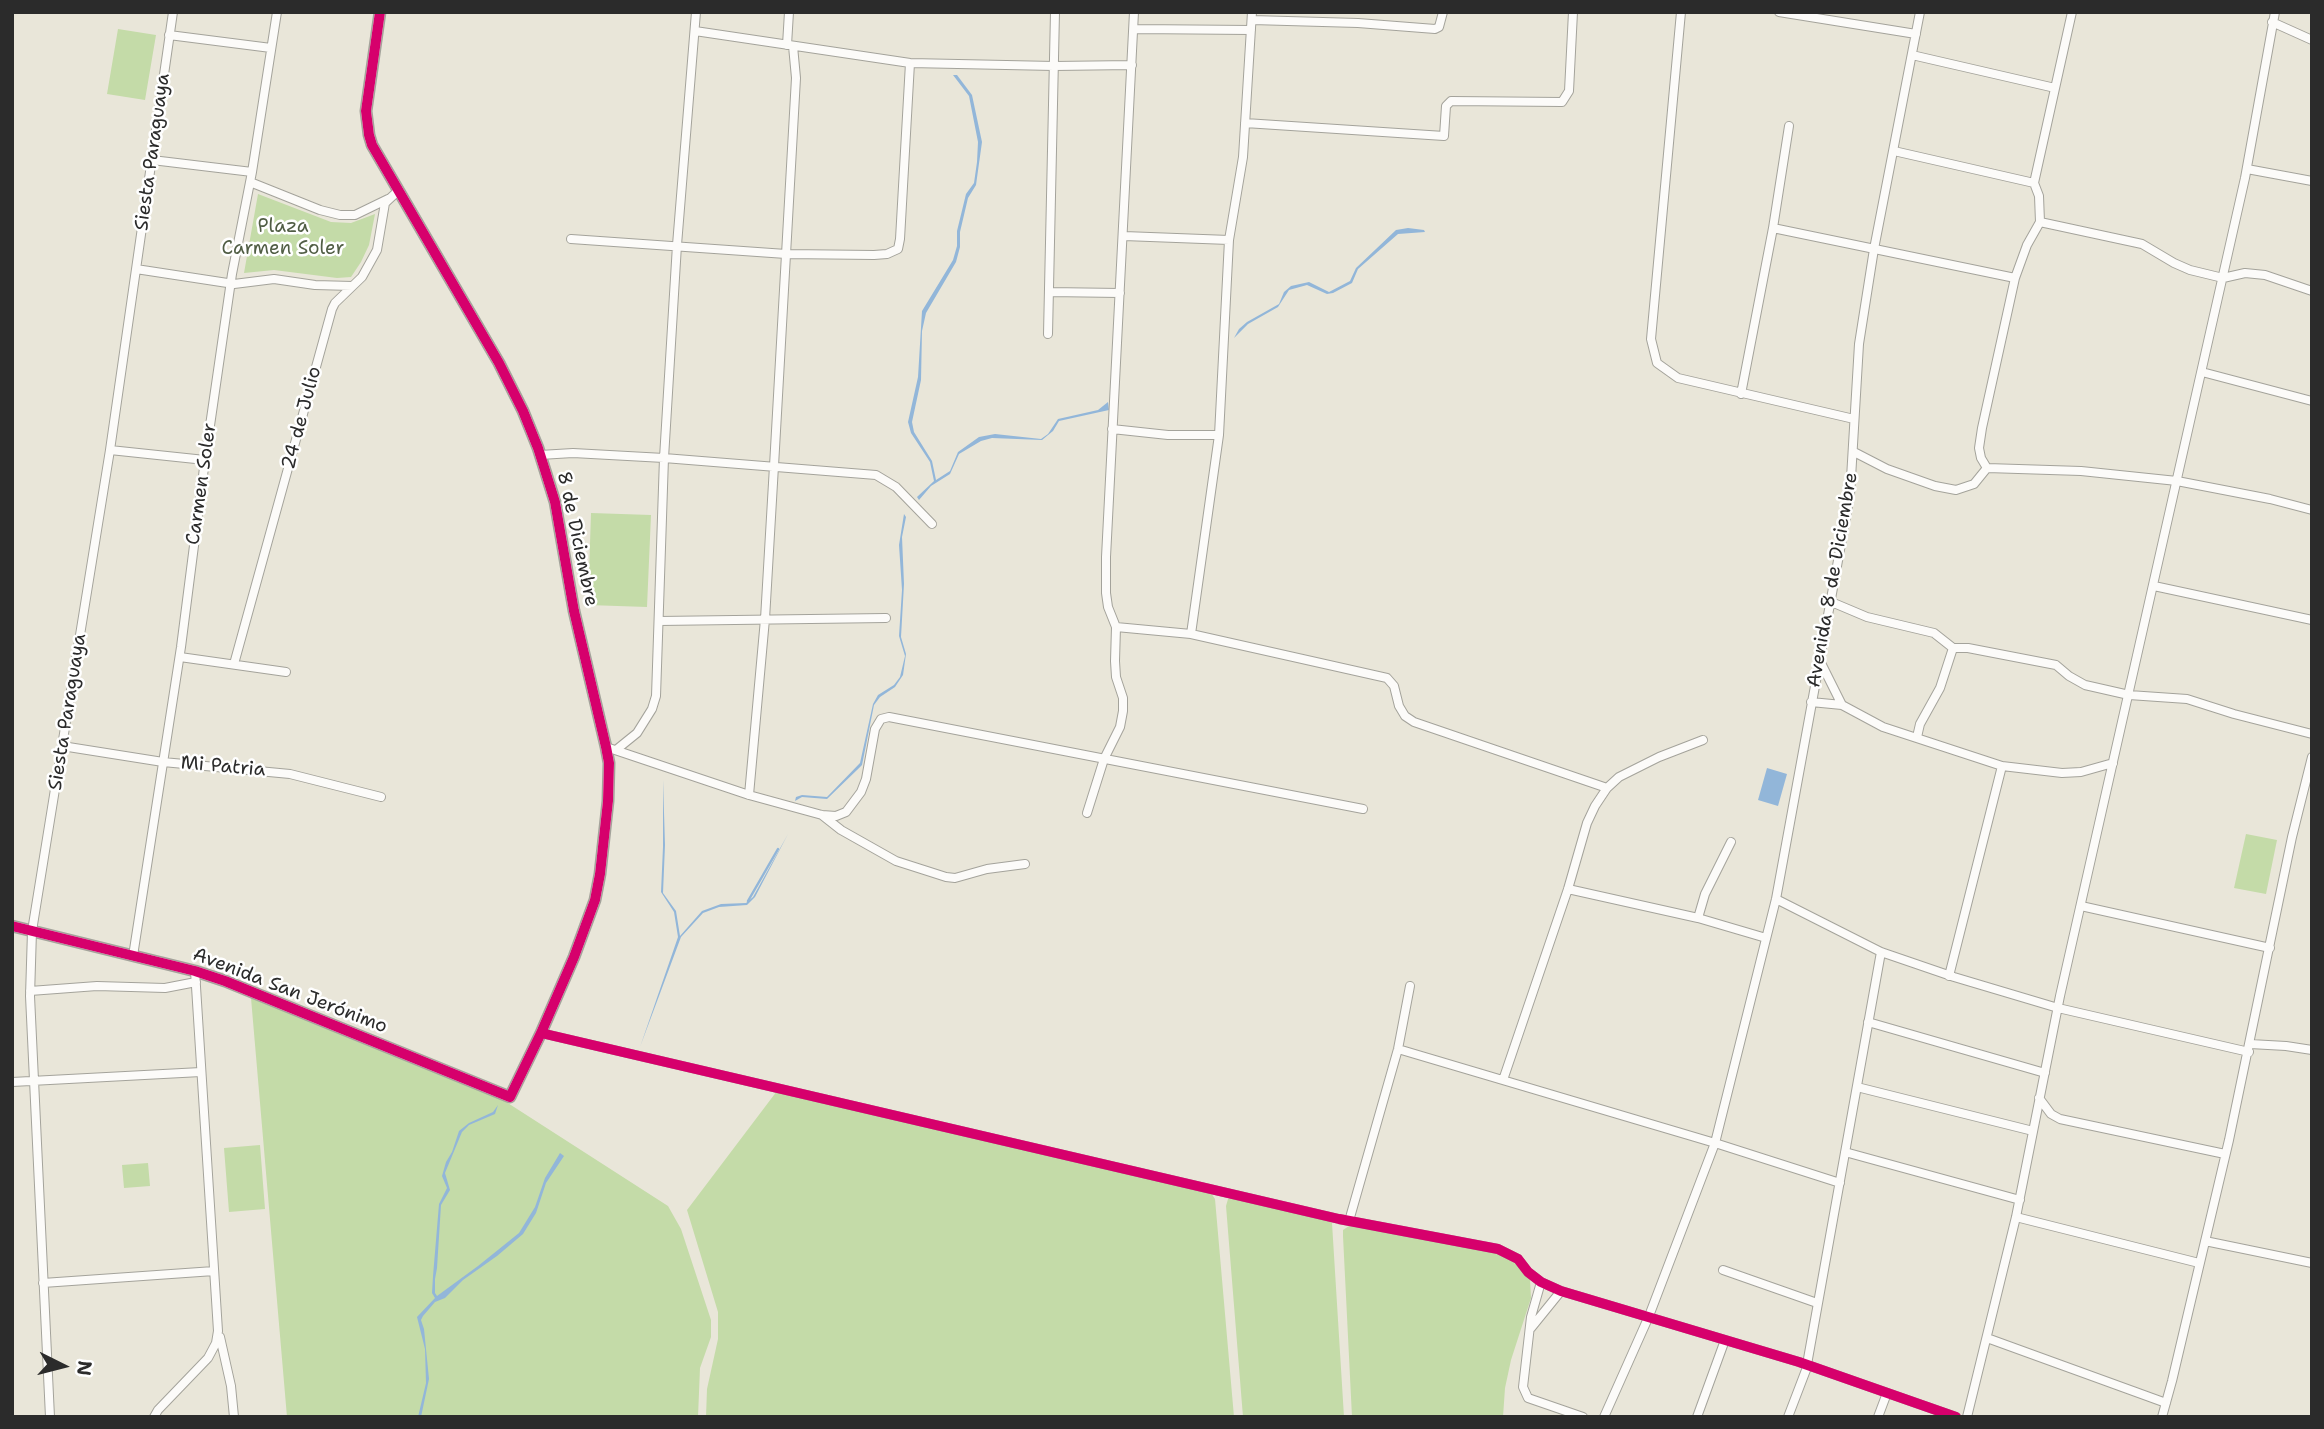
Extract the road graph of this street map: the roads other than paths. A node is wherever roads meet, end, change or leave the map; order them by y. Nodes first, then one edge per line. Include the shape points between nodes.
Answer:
1 (173, 12) edge
2 (277, 12) edge
3 (380, 12) edge
4 (696, 12) edge
5 (789, 12) edge
6 (1055, 12) edge
7 (1135, 12) edge
8 (1443, 12) edge
9 (1573, 12) edge
10 (1681, 12) edge
11 (1779, 12) edge
12 (1920, 12) edge
13 (2072, 12) edge
14 (2274, 12) edge
15 (1252, 16) edge
16 (2272, 22) junction
17 (1134, 29) junction
18 (1251, 30) junction
19 (695, 31) junction
20 (1916, 34) junction
21 (169, 35) junction
22 (2312, 40) edge
23 (790, 45) junction
24 (271, 48) junction
25 (1912, 55) junction
26 (910, 62) junction
27 (1132, 65) junction
28 (1054, 66) junction
29 (2055, 88) junction
30 (1245, 123) junction
31 (1789, 126) dead end
32 (1894, 151) junction
33 (152, 160) junction
34 (2247, 169) junction
35 (252, 172) junction
36 (2312, 181) edge
37 (250, 182) junction
38 (2035, 183) junction
39 (398, 191) junction
40 (388, 199) junction
41 (2040, 222) junction
42 (1773, 228) junction
43 (1124, 236) junction
44 (571, 239) dead end
45 (1229, 240) junction
46 (677, 245) junction
47 (1874, 249) junction
48 (786, 254) junction
49 (136, 269) junction
50 (2015, 278) junction
51 (2223, 278) junction
52 (231, 284) junction
53 (352, 286) junction
54 (2312, 291) edge
55 (1049, 292) junction
56 (1119, 293) junction
57 (1048, 334) dead end
58 (2202, 372) junction
59 (1741, 394) junction
60 (2312, 401) edge
61 (1854, 419) junction
62 (1112, 429) junction
63 (1219, 435) junction
64 (110, 450) junction
65 (1854, 452) junction
66 (540, 455) junction
67 (664, 458) junction
68 (205, 460) junction
69 (774, 466) junction
70 (1987, 468) junction
71 (2177, 481) junction
72 (2312, 510) edge
73 (932, 524) dead end
74 (2154, 586) junction
75 (1829, 601) junction
76 (886, 618) dead end
77 (765, 620) junction
78 (2312, 620) edge
79 (659, 621) junction
80 (1116, 627) junction
81 (1191, 634) junction
82 (1953, 648) junction
83 (180, 657) junction
84 (1819, 659) junction
85 (234, 664) junction
86 (286, 672) dead end
87 (2129, 695) junction
88 (1811, 702) junction
89 (1842, 705) junction
90 (2312, 734) edge
91 (1917, 737) junction
92 (1703, 740) dead end
93 (62, 746) junction
94 (611, 748) junction
95 (2312, 757) edge
96 (1104, 759) junction
97 (163, 762) junction
98 (2113, 763) junction
99 (2002, 766) junction
100 (1607, 788) junction
101 (749, 795) junction
102 (381, 797) dead end
103 (1363, 809) dead end
104 (1087, 813) dead end
105 (822, 815) junction
106 (1731, 842) dead end
107 (1025, 864) dead end
108 (1568, 889) junction
109 (1776, 899) junction
110 (2081, 906) junction
111 (1698, 919) junction
112 (12, 926) edge
113 (32, 931) junction
114 (1766, 937) junction
115 (2270, 948) junction
116 (1881, 952) junction
117 (133, 956) junction
118 (195, 976) junction
119 (1949, 976) junction
120 (1410, 986) dead end
121 (30, 990) junction
122 (2058, 1008) junction
123 (1868, 1022) junction
124 (541, 1033) junction
125 (2249, 1048) junction
126 (1398, 1049) junction
127 (2312, 1050) edge
128 (201, 1072) junction
129 (2045, 1073) junction
130 (34, 1080) junction
131 (1503, 1080) junction
132 (12, 1082) edge
133 (1857, 1087) junction
134 (510, 1097) joint
135 (2039, 1098) junction
136 (2033, 1131) junction
137 (1714, 1143) junction
138 (1845, 1152) junction
139 (2225, 1154) junction
140 (1840, 1183) junction
141 (2020, 1199) junction
142 (2016, 1217) junction
143 (1349, 1221) junction
144 (2206, 1241) junction
145 (2199, 1263) junction
146 (2312, 1263) edge
147 (1723, 1270) dead end
148 (214, 1271) junction
149 (1541, 1282) junction
150 (43, 1283) junction
151 (1561, 1291) junction
152 (1817, 1303) junction
153 (1649, 1316) junction
154 (1531, 1328) junction
155 (218, 1331) junction
156 (1987, 1338) junction
157 (1725, 1340) junction
158 (1806, 1364) junction
159 (1887, 1393) junction
160 (2166, 1403) junction
161 (50, 1417) edge
162 (153, 1417) edge
163 (234, 1417) edge
164 (1583, 1417) edge
165 (1604, 1417) edge
166 (1697, 1417) edge
167 (1788, 1417) edge
168 (1878, 1417) edge
169 (1956, 1417) edge
170 (1967, 1417) edge
171 (2162, 1417) edge

1 - 21 street, Siesta Paraguaya
2 - 24 street, Carmen Soler
3 - 39 street, 8 de Diciembre via 367,123 372,145
4 - 19 street
5 - 23 street
6 - 28 street
7 - 17 street
8 - 15 street via 1436,29
9 - 30 street via 1569,91 1562,102 1451,101 1446,106 1444,136
10 - 59 street via 1651,340 1657,363 1678,378
11 - 20 street
12 - 20 street, Avenida 8 de Diciembre
13 - 29 street
14 - 16 street
15 - 18 street
16 - 22 street
16 - 34 street
17 - 18 street
17 - 27 street
18 - 30 street
19 - 23 street
19 - 46 street
20 - 25 street, Avenida 8 de Diciembre
21 - 24 street
21 - 33 street, Siesta Paraguaya
23 - 26 street
23 - 48 street via 796,78
24 - 35 street, Carmen Soler
25 - 29 street
25 - 32 street, Avenida 8 de Diciembre
26 - 28 street
26 - 48 street via 898,248 874,256
27 - 28 street
27 - 43 street
28 - 55 street
29 - 38 street
30 - 45 street
31 - 42 street
32 - 38 street
32 - 47 street, Avenida 8 de Diciembre
33 - 35 street
33 - 49 street, Siesta Paraguaya
34 - 36 street
34 - 51 street
35 - 37 street, Carmen Soler
37 - 40 street via 340,215 355,215
37 - 52 street, Carmen Soler
38 - 41 street
39 - 40 street
39 - 66 street, 8 de Diciembre via 499,363
40 - 53 street, 24 de Julio via 377,250
41 - 50 street
41 - 51 street via 2141,244 2174,263
42 - 47 street
42 - 59 street
43 - 45 street
43 - 56 street
44 - 46 street
45 - 63 street
46 - 48 street
46 - 67 street
47 - 50 street
47 - 61 street, Avenida 8 de Diciembre via 1859,344
48 - 69 street
49 - 52 street
49 - 64 street, Siesta Paraguaya
50 - 70 street via 1979,448
51 - 54 street via 2265,275
51 - 58 street
52 - 53 street via 274,279
52 - 68 street, Carmen Soler
53 - 85 street, 24 de Julio via 332,309
55 - 56 street
55 - 57 street
56 - 62 street
58 - 60 street
58 - 71 street
59 - 61 street
61 - 65 street, Avenida 8 de Diciembre
62 - 63 street
62 - 80 street via 1106,593
63 - 81 street
64 - 68 street
64 - 93 street, Siesta Paraguaya
65 - 70 street via 1887,469 1956,490 1974,484
65 - 75 street, Avenida 8 de Diciembre
66 - 67 street
66 - 94 street, 8 de Diciembre via 555,502 574,611
67 - 69 street
67 - 79 street
68 - 83 street, Carmen Soler
69 - 73 street via 876,475 896,486
69 - 77 street
70 - 71 street
71 - 72 street
71 - 74 street
74 - 78 street
74 - 87 street
75 - 82 street via 1867,617 1934,633
75 - 84 street, Avenida 8 de Diciembre
76 - 77 street
77 - 79 street
77 - 101 street
79 - 94 street via 652,709 637,733
80 - 81 street
80 - 96 street via 1116,677 1123,711
81 - 100 street via 1387,678 1405,716 1414,722
82 - 87 street via 2056,665 2085,685
82 - 91 street
83 - 85 street
83 - 97 street, Carmen Soler
84 - 88 street, Avenida 8 de Diciembre
84 - 89 street
85 - 86 street
87 - 90 street via 2187,699
87 - 98 street
88 - 89 street
88 - 109 street, Avenida 8 de Diciembre
89 - 91 street via 1883,727
91 - 99 street
92 - 100 street via 1637,767
93 - 97 street, Mi Patria
93 - 113 street, Siesta Paraguaya
94 - 101 street
94 - 124 street, 8 de Diciembre via 595,900
95 - 115 street
96 - 103 street
96 - 104 street
96 - 105 street via 884,718 877,722 866,779 853,804 835,816
97 - 102 street, Mi Patria via 290,774
97 - 117 street, Carmen Soler
98 - 99 street via 2062,773
98 - 110 street
99 - 119 street
100 - 108 street via 1587,823
101 - 105 street
105 - 107 street via 896,861 946,877
106 - 111 street via 1714,872
108 - 111 street
108 - 131 street
109 - 114 street, Avenida 8 de Diciembre
109 - 116 street
110 - 115 street
110 - 122 street
111 - 114 street
112 - 113 street, Avenida San Jerónimo
113 - 117 street, Avenida San Jerónimo
113 - 121 street, Siesta Paraguaya
114 - 137 street, Avenida 8 de Diciembre
115 - 125 street
116 - 119 street
116 - 123 street
117 - 118 street, Avenida San Jerónimo
118 - 121 street via 165,988
118 - 128 street
118 - 134 street, Avenida San Jerónimo via 260,995
119 - 122 street
120 - 126 street
121 - 130 street, Siesta Paraguaya
122 - 125 street
122 - 129 street
123 - 129 street
123 - 133 street
124 - 134 street, 8 de Diciembre
124 - 143 street
125 - 127 street via 2286,1045
125 - 139 street
126 - 131 street
126 - 143 street
128 - 130 street
128 - 148 street
129 - 135 street
130 - 132 street
130 - 150 street, Siesta Paraguaya
131 - 137 street
133 - 136 street
133 - 138 street
135 - 136 street
135 - 139 street via 2060,1119
136 - 141 street
137 - 140 street
137 - 153 street, Avenida 8 de Diciembre
138 - 140 street
138 - 141 street
139 - 144 street
140 - 152 street
141 - 142 street
142 - 145 street
142 - 156 street
143 - 149 street via 1498,1248 1518,1259
144 - 145 street
144 - 146 street
145 - 160 street
147 - 152 street
148 - 150 street
148 - 155 street
149 - 151 street
149 - 154 street
150 - 161 street, Siesta Paraguaya
151 - 153 street
151 - 154 street
152 - 158 street
153 - 157 street
153 - 165 street, Avenida 8 de Diciembre
154 - 164 street via 1523,1376 1528,1398
155 - 162 street via 208,1358
155 - 163 street
156 - 160 street
156 - 170 street
157 - 158 street
157 - 166 street
158 - 159 street
158 - 167 street
159 - 168 street
159 - 169 street
160 - 171 street

